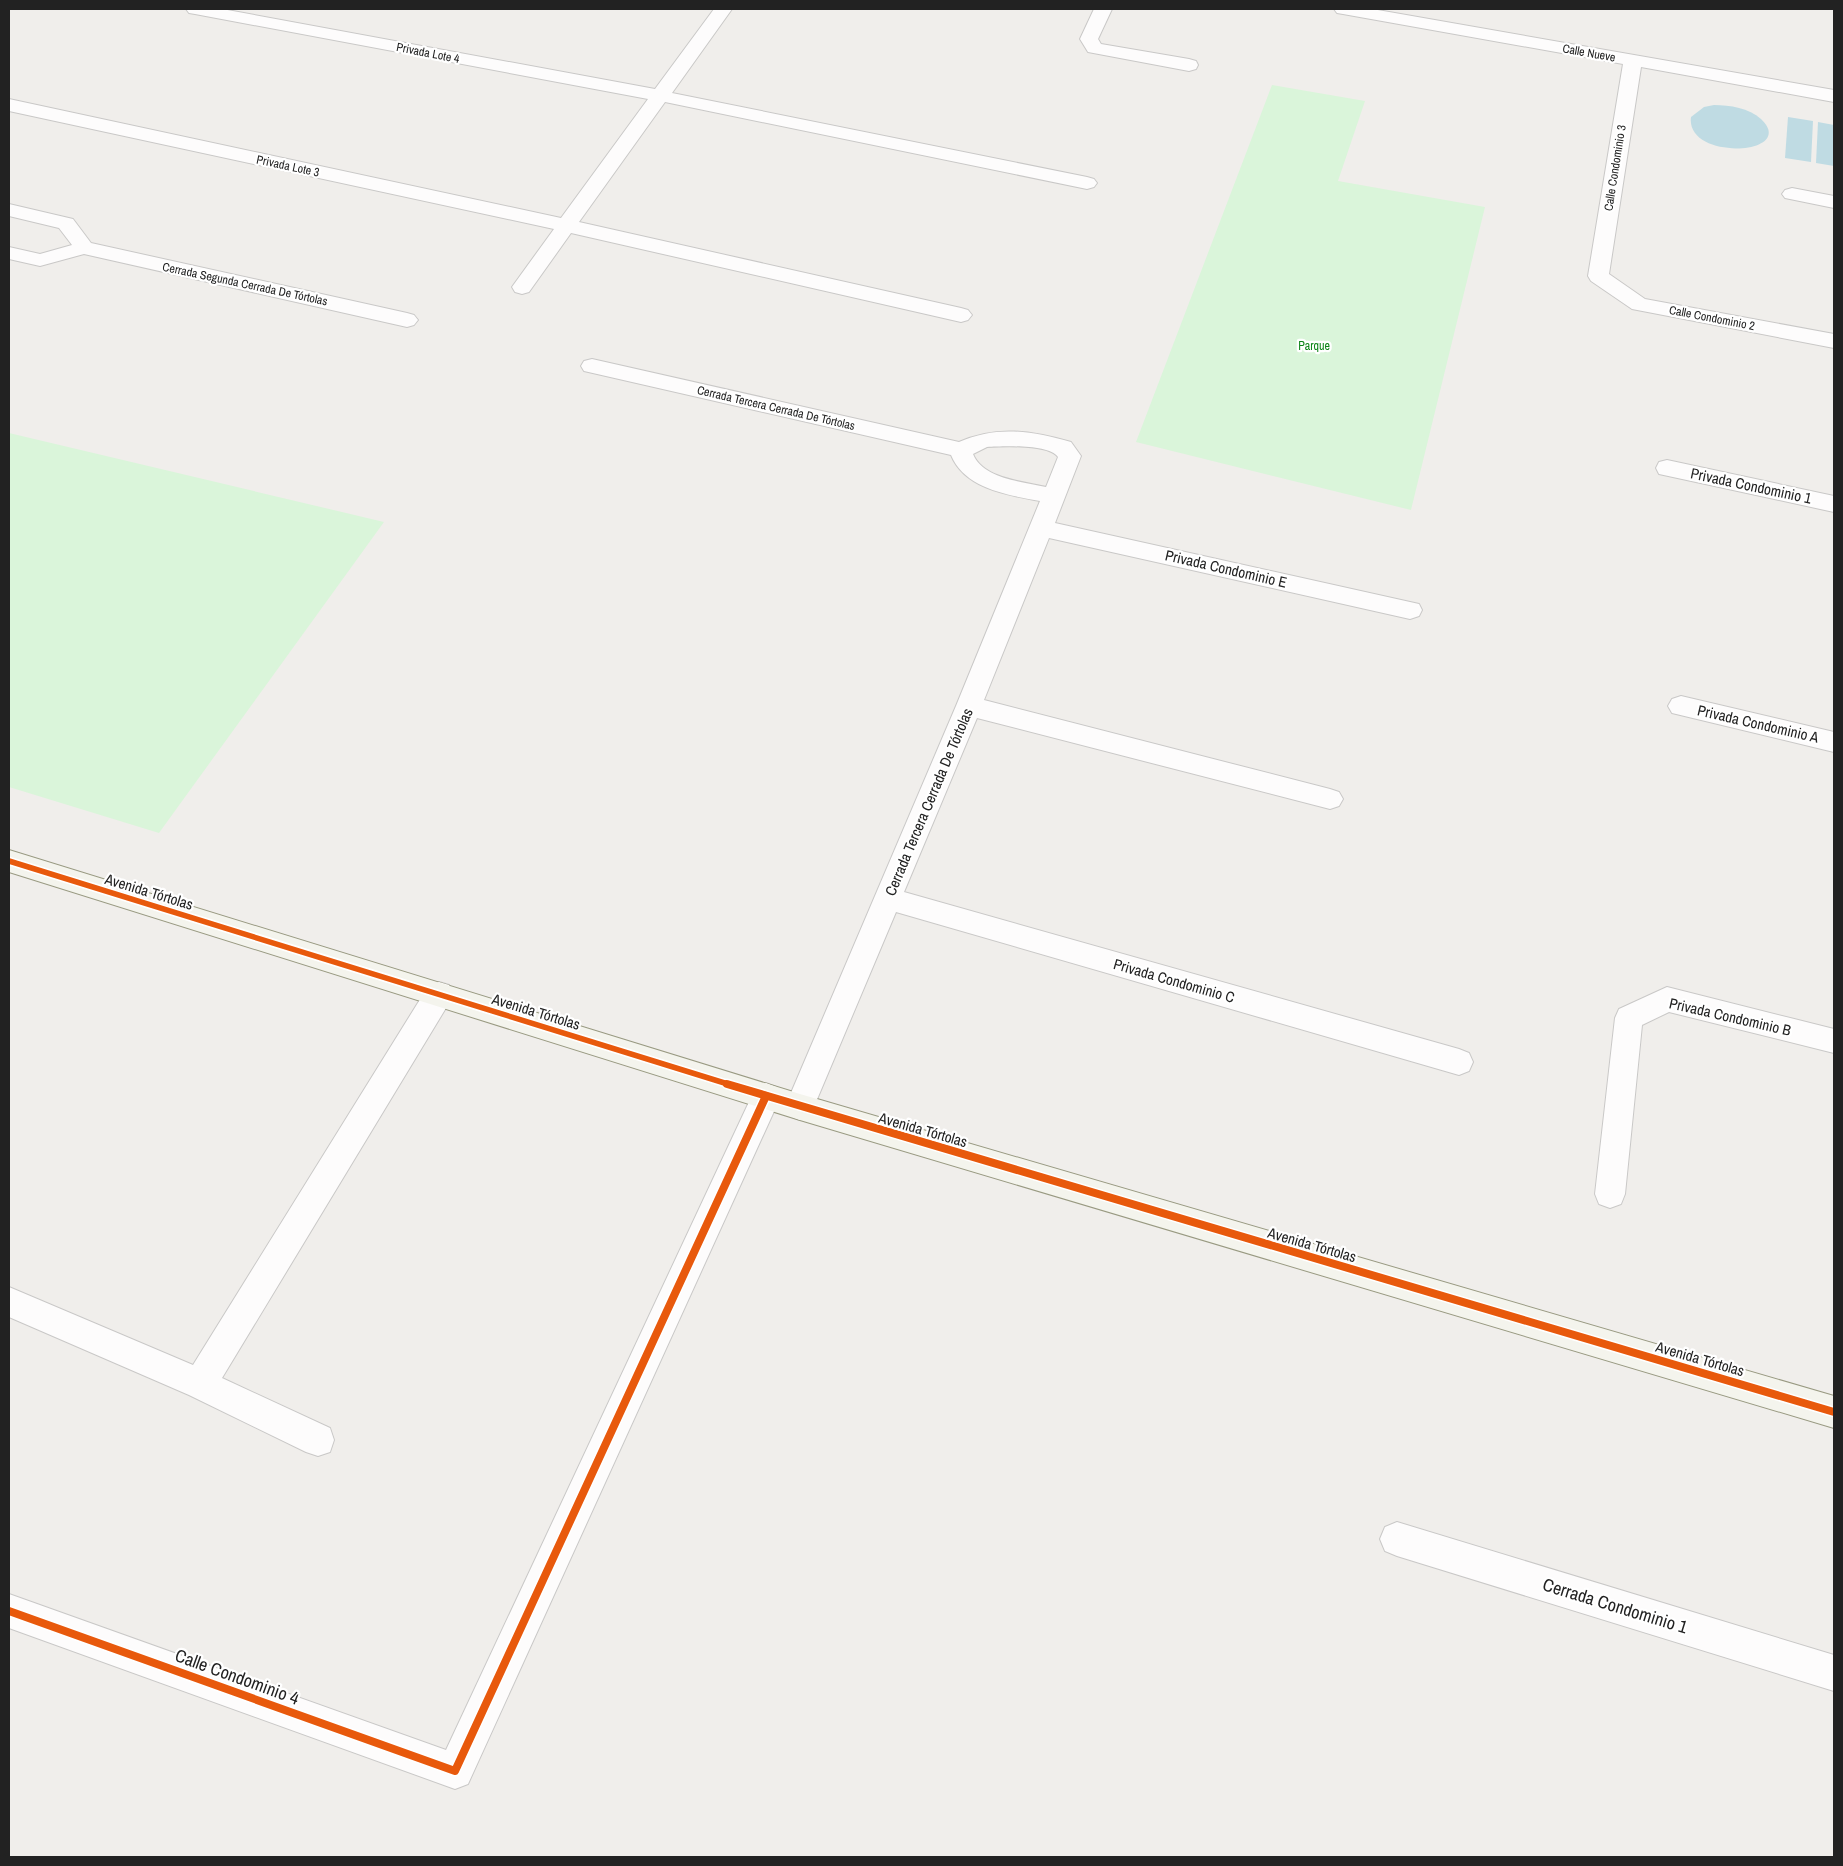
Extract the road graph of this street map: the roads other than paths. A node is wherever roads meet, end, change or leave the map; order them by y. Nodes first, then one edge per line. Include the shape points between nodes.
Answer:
1 (195, 9) edge
2 (723, 9) edge
3 (1102, 9) edge
4 (1343, 9) edge
5 (1457, 9) edge
6 (1452, 29) junction
7 (1633, 60) junction
8 (1188, 65) dead end
9 (661, 96) junction
10 (1834, 96) edge
11 (9, 105) edge
12 (1087, 183) dead end
13 (1792, 194) dead end
14 (1834, 202) edge
15 (9, 210) edge
16 (568, 226) junction
17 (84, 248) junction
18 (9, 253) edge
19 (1598, 276) joint
20 (522, 287) dead end
21 (961, 315) dead end
22 (407, 320) dead end
23 (1834, 342) edge
24 (592, 366) dead end
25 (961, 450) junction
26 (1667, 468) dead end
27 (1053, 496) junction
28 (1834, 504) edge
29 (1041, 528) junction
30 (1410, 610) dead end
31 (969, 706) junction
32 (1682, 706) dead end
33 (1834, 742) edge
34 (1330, 799) dead end
35 (9, 861) edge
36 (888, 899) junction
37 (438, 994) junction
38 (1834, 1041) edge
39 (1459, 1062) dead end
40 (766, 1096) junction
41 (800, 1107) junction
42 (1610, 1194) dead end
43 (9, 1302) edge
44 (200, 1384) junction
45 (1834, 1412) edge
46 (318, 1440) dead end
47 (1397, 1539) dead end
48 (9, 1611) edge
49 (1834, 1673) edge

1 - 9 street, Privada Lote 4
2 - 9 street
3 - 8 street via 1089,39 1094,48
4 - 6 street, Calle Nueve
5 - 6 street
6 - 7 street, Calle Nueve
7 - 10 street, Calle Nueve
7 - 19 street, Calle Condominio 3
9 - 12 street, Privada Lote 4
9 - 16 street
11 - 16 street, Privada Lote 3
13 - 14 street
15 - 17 street via 66,223
16 - 20 street
16 - 21 street, Privada Lote 3
17 - 18 street, Cerrada Segunda Cerrada De Tórtolas via 40,260
17 - 22 street, Cerrada Segunda Cerrada De Tórtolas
19 - 23 street, Calle Condominio 2 via 1639,304
24 - 25 street, Cerrada Tercera Cerrada De Tórtolas
25 - 27 street via 966,464 978,474 1011,487
25 - 27 street, Cerrada Tercera Cerrada De Tórtolas via 984,440 998,439 1032,440 1063,447 1070,456
26 - 28 street, Privada Condominio 1
27 - 29 street, Cerrada Tercera Cerrada De Tórtolas
29 - 30 street, Privada Condominio E
29 - 31 street, Cerrada Tercera Cerrada De Tórtolas
31 - 34 street
31 - 36 street, Cerrada Tercera Cerrada De Tórtolas
32 - 33 street, Privada Condominio A
35 - 37 street, Avenida Tórtolas
36 - 39 street, Privada Condominio C
36 - 41 street, Cerrada Tercera Cerrada De Tórtolas
37 - 40 street, Avenida Tórtolas
37 - 44 street
38 - 42 street, Privada Condominio B via 1667,999 1629,1018
40 - 41 street, Avenida Tórtolas
40 - 48 street, Calle Condominio 4 via 455,1772
41 - 45 street, Avenida Tórtolas
43 - 44 street
44 - 46 street
47 - 49 street, Cerrada Condominio 1

